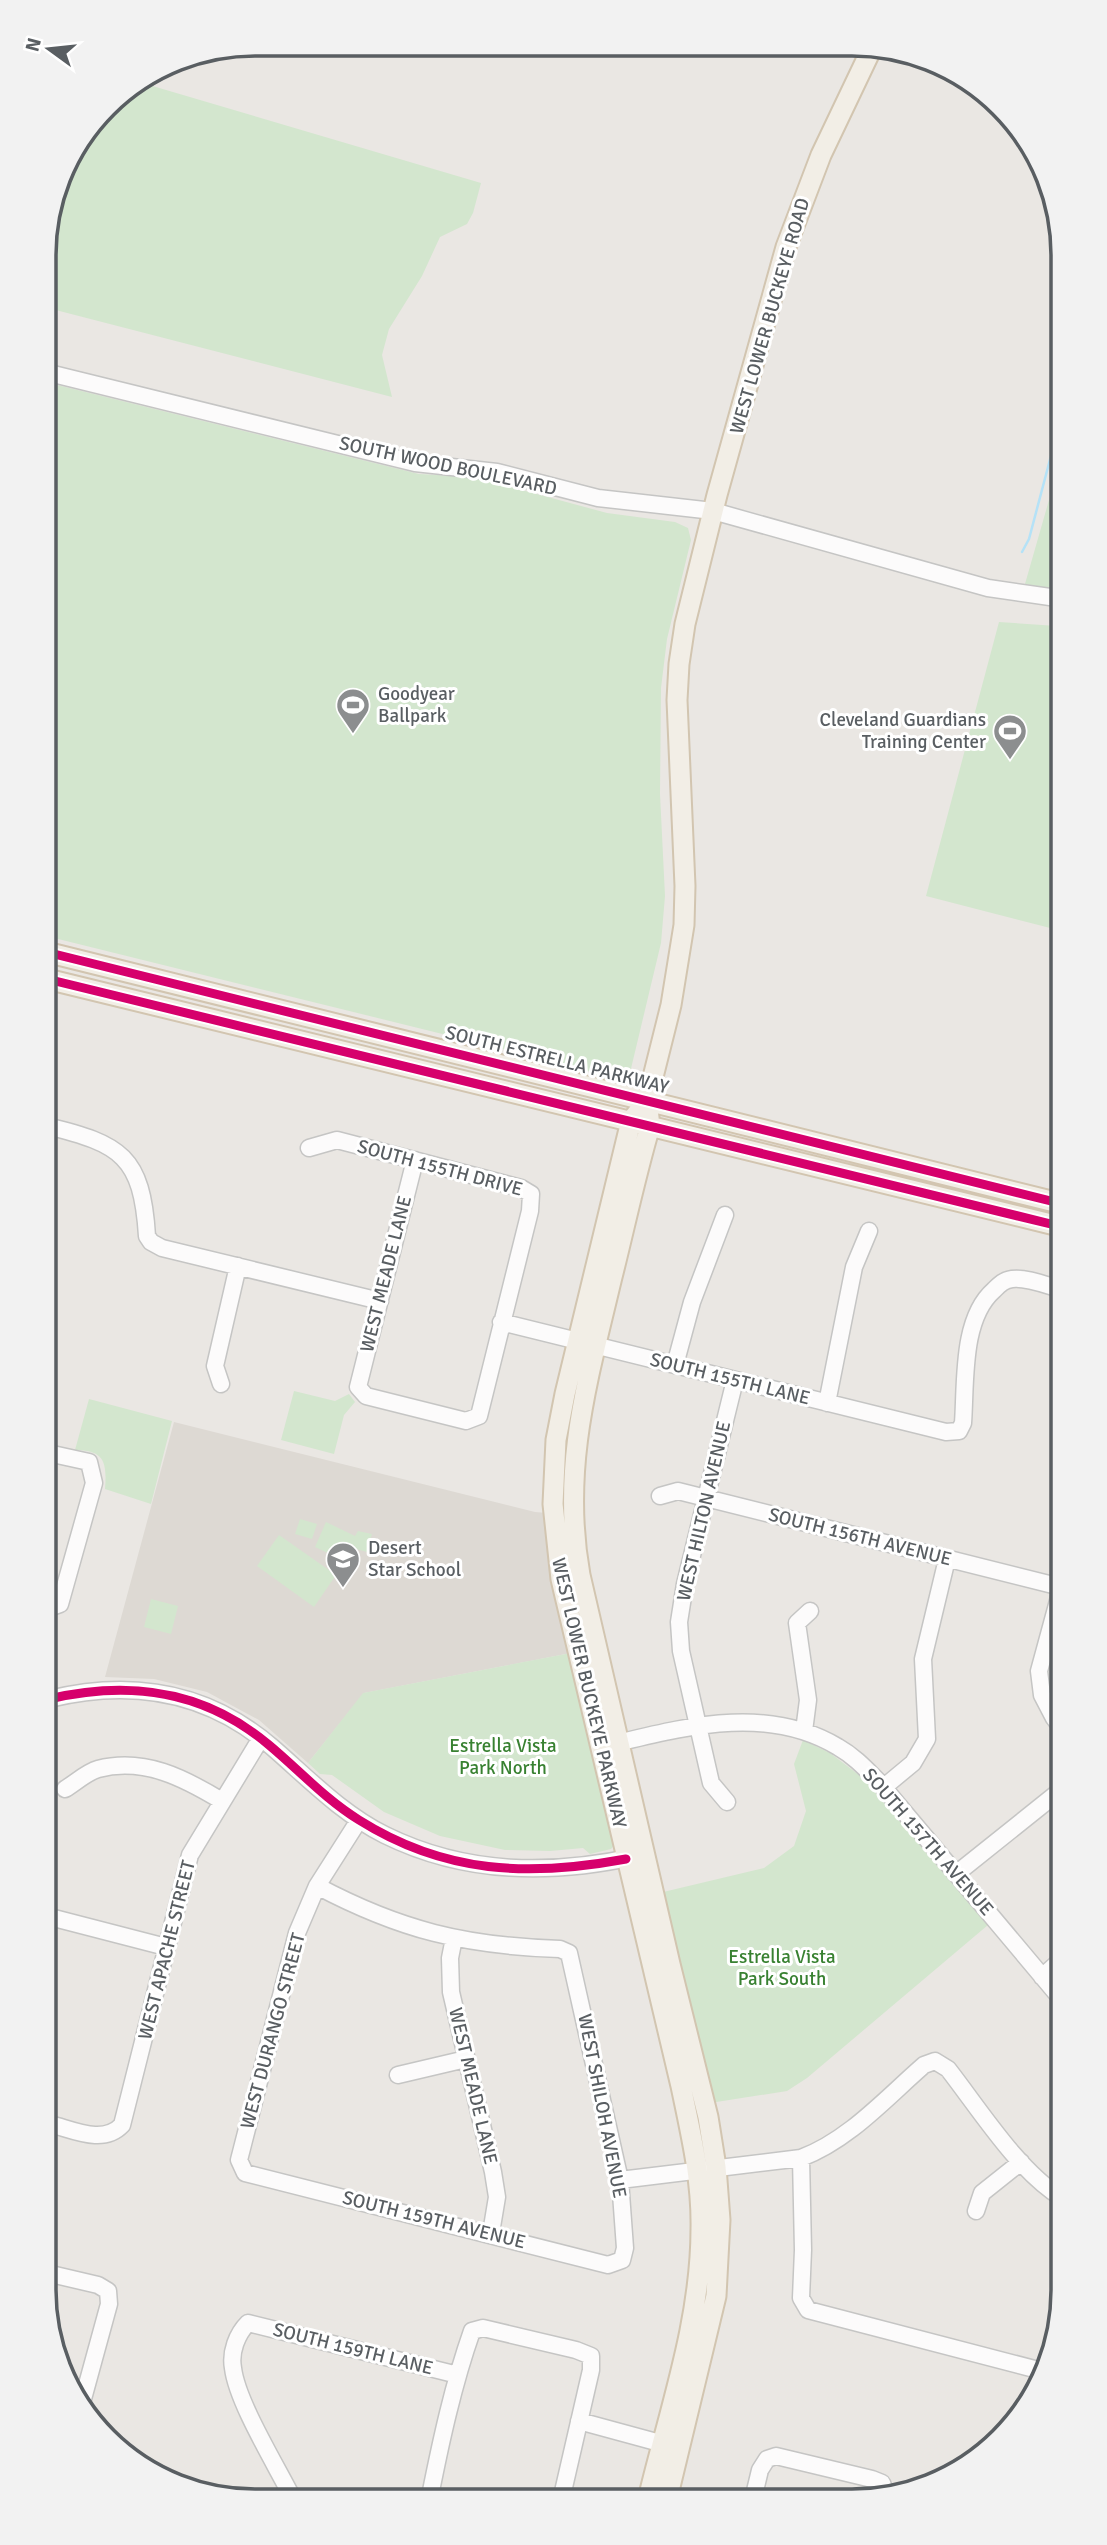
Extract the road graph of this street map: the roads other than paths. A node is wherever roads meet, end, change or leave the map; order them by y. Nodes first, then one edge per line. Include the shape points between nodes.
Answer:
1 (868, 57) edge
2 (56, 375) edge
3 (713, 511) junction
4 (1051, 597) edge
5 (56, 954) edge
6 (56, 981) edge
7 (646, 1101) junction
8 (640, 1124) junction
9 (56, 1128) edge
10 (309, 1149) dead end
11 (415, 1160) junction
12 (1051, 1201) edge
13 (725, 1215) dead end
14 (1051, 1225) edge
15 (869, 1231) dead end
16 (238, 1266) junction
17 (1051, 1287) edge
18 (380, 1301) junction
19 (501, 1322) junction
20 (587, 1344) junction
21 (675, 1366) junction
22 (735, 1380) junction
23 (221, 1384) dead end
24 (827, 1403) junction
25 (56, 1455) edge
26 (660, 1496) dead end
27 (706, 1497) junction
28 (947, 1559) junction
29 (1051, 1586) edge
30 (56, 1600) edge
31 (810, 1611) dead end
32 (1051, 1624) edge
33 (56, 1698) edge
34 (1051, 1712) edge
35 (699, 1726) junction
36 (804, 1731) junction
37 (261, 1738) junction
38 (610, 1745) junction
39 (884, 1787) junction
40 (65, 1789) dead end
41 (1051, 1798) edge
42 (222, 1801) junction
43 (727, 1801) dead end
44 (359, 1820) junction
45 (636, 1857) junction
46 (956, 1874) junction
47 (317, 1886) junction
48 (56, 1919) edge
49 (454, 1938) junction
50 (166, 1947) junction
51 (1051, 1969) edge
52 (1042, 1977) junction
53 (1051, 1987) edge
54 (466, 2059) junction
55 (398, 2074) dead end
56 (56, 2126) edge
57 (802, 2158) junction
58 (1021, 2162) junction
59 (707, 2168) junction
60 (245, 2173) joint
61 (620, 2180) junction
62 (1051, 2191) edge
63 (976, 2211) dead end
64 (491, 2234) junction
65 (622, 2260) joint
66 (56, 2275) edge
67 (1034, 2369) edge
68 (458, 2375) junction
69 (85, 2393) edge
70 (579, 2421) junction
71 (671, 2446) junction
72 (878, 2487) edge
73 (288, 2489) edge
74 (432, 2489) edge
75 (564, 2489) edge
76 (652, 2489) edge
77 (668, 2489) edge
78 (755, 2489) edge

1 - 3 main road, WEST LOWER BUCKEYE ROAD via 798,213
2 - 3 street, SOUTH WOOD BOULEVARD via 415,463 497,472 598,498
3 - 4 street, SOUTH WOOD BOULEVARD via 988,588
3 - 7 main road, WEST LOWER BUCKEYE PARKWAY via 679,664 684,925 671,1005
5 - 7 main road, SOUTH ESTRELLA PARKWAY
6 - 8 main road
7 - 8 main road, WEST LOWER BUCKEYE PARKWAY
7 - 12 main road, SOUTH ESTRELLA PARKWAY
8 - 14 main road
8 - 20 main road, WEST LOWER BUCKEYE PARKWAY
9 - 16 street via 91,1137 127,1160 141,1185 151,1242
10 - 11 street, SOUTH 155TH DRIVE via 337,1140
11 - 18 street, WEST MEADE LANE
11 - 19 street, SOUTH 155TH DRIVE via 531,1194
13 - 21 street via 692,1302
15 - 24 street via 855,1267
16 - 18 street
16 - 23 street via 215,1366
17 - 24 street, SOUTH 155TH LANE via 1015,1278 1004,1280 986,1297 969,1342 959,1431 946,1432
18 - 19 street, WEST MEADE LANE via 358,1387 366,1396 466,1421 478,1416
19 - 20 street, SOUTH 155TH LANE
20 - 21 street, SOUTH 155TH LANE
20 - 38 main road, WEST LOWER BUCKEYE PARKWAY via 576,1441 575,1547
21 - 22 street, SOUTH 155TH LANE
22 - 24 street, SOUTH 155TH LANE
22 - 27 street, WEST HILTON AVENUE
25 - 30 street via 89,1462 94,1483
26 - 27 street, SOUTH 156TH AVENUE via 678,1491
27 - 28 street, SOUTH 156TH AVENUE
27 - 35 street, WEST HILTON AVENUE via 679,1622 681,1651
28 - 29 street, SOUTH 156TH AVENUE
28 - 39 street via 923,1659 927,1739 913,1763
31 - 36 street via 797,1623 808,1700
32 - 34 street via 1039,1671 1042,1695
33 - 37 street via 104,1689 161,1693 211,1708
35 - 36 street, SOUTH 157TH AVENUE via 737,1720
35 - 38 street, SOUTH 157TH AVENUE
35 - 43 street, WEST HILTON AVENUE via 710,1783
36 - 39 street, SOUTH 157TH AVENUE via 848,1753
37 - 42 street, WEST APACHE STREET
37 - 44 street
38 - 45 main road, WEST LOWER BUCKEYE PARKWAY
39 - 46 street, SOUTH 157TH AVENUE
40 - 42 street via 96,1769 125,1766 182,1777
41 - 46 street
42 - 50 street, WEST APACHE STREET via 190,1855
44 - 45 street via 415,1848 488,1867 545,1870
44 - 47 street, WEST DURANGO STREET
45 - 59 main road, WEST LOWER BUCKEYE PARKWAY via 681,2087
46 - 52 street, SOUTH 157TH AVENUE
47 - 49 street via 390,1921
47 - 60 street, WEST DURANGO STREET via 297,1933 249,2120 239,2160
48 - 50 street
49 - 54 street, WEST MEADE LANE via 451,1992
49 - 61 street, WEST SHILOH AVENUE via 569,1953
50 - 56 street, WEST APACHE STREET via 122,2125 114,2133 98,2136
51 - 52 street
52 - 53 street, SOUTH 157TH AVENUE
54 - 55 street
54 - 64 street, WEST MEADE LANE via 497,2196
57 - 58 street via 841,2138 923,2065 935,2061 947,2069
57 - 59 street
57 - 67 street via 801,2298 808,2310
58 - 62 street
58 - 63 street via 982,2193
59 - 61 street
59 - 71 main road, WEST LOWER BUCKEYE PARKWAY via 699,2275
60 - 64 street, SOUTH 159TH AVENUE
61 - 65 street, WEST SHILOH AVENUE
64 - 65 street, SOUTH 159TH AVENUE via 608,2265
66 - 69 street via 108,2291 109,2304
68 - 70 street via 472,2331 484,2328 576,2350 591,2357
68 - 73 street, SOUTH 159TH LANE via 248,2323 237,2334 232,2367
68 - 74 street
70 - 71 street
70 - 75 street
71 - 76 main road, WEST LOWER BUCKEYE PARKWAY
71 - 77 main road, WEST LOWER BUCKEYE PARKWAY
72 - 78 street via 776,2456 767,2459 760,2470

